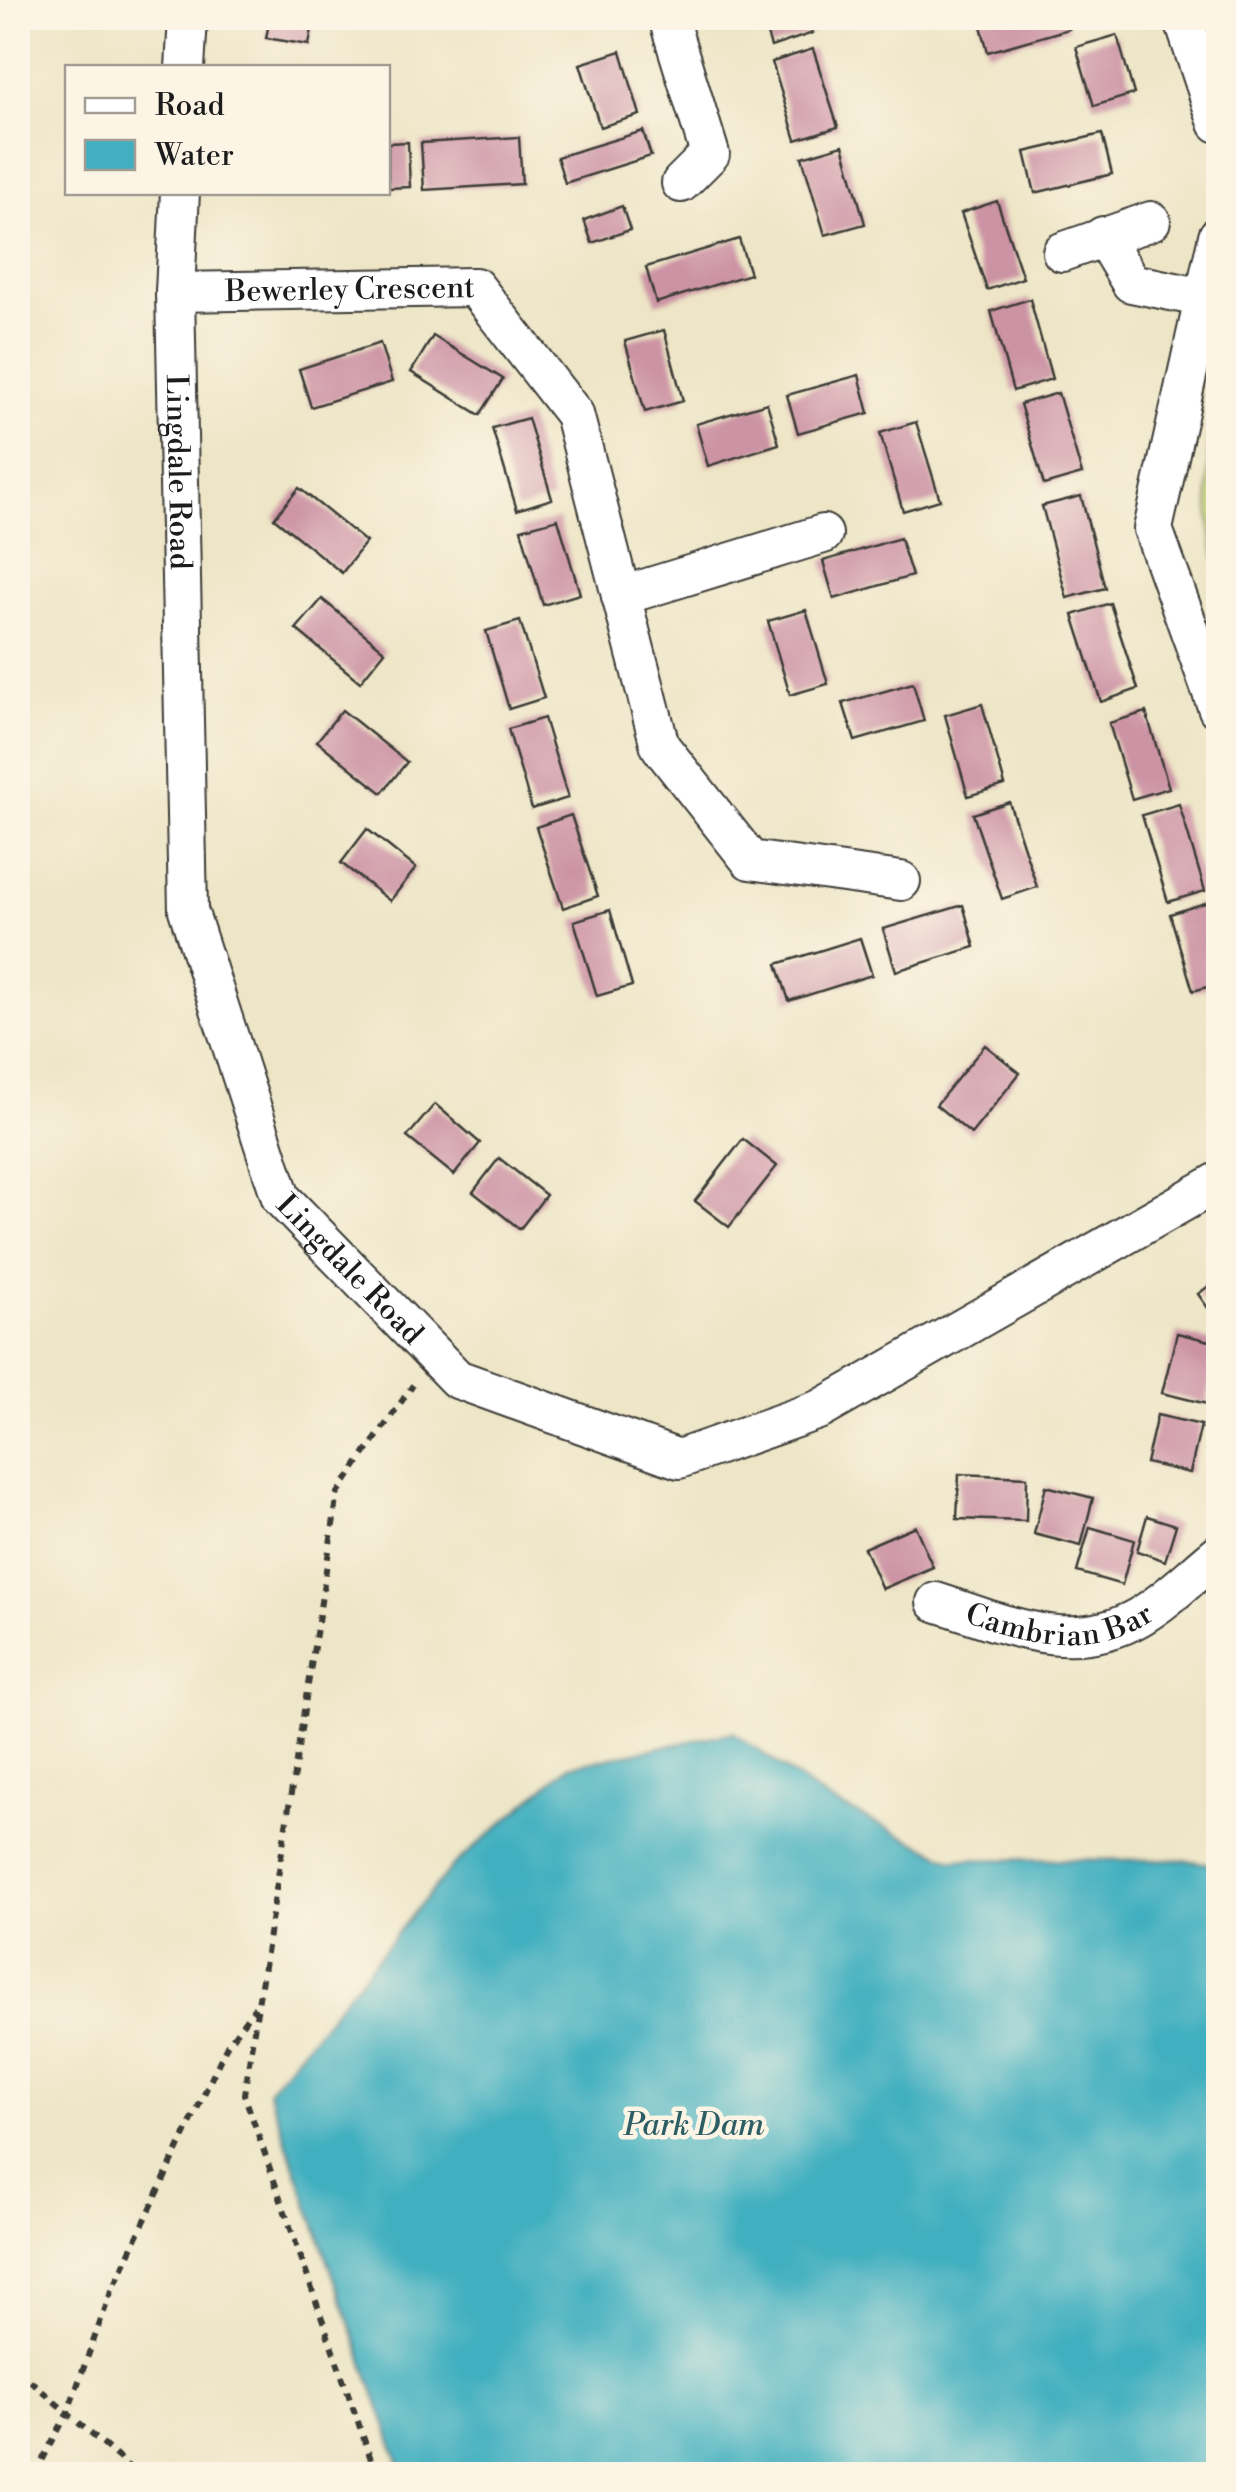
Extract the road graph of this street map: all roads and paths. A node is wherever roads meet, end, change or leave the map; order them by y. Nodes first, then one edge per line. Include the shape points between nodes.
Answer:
1 (188, 18) edge
2 (668, 18) edge
3 (1183, 18) edge
4 (186, 65) edge
5 (1218, 122) edge
6 (682, 183) dead end
7 (180, 195) edge
8 (1150, 221) dead end
9 (1103, 236) junction
10 (1218, 236) edge
11 (1062, 252) dead end
12 (175, 292) junction
13 (1204, 298) junction
14 (824, 534) dead end
15 (622, 596) junction
16 (1218, 710) edge
17 (901, 882) dead end
18 (1218, 1182) edge
19 (434, 1356) junction
20 (1218, 1554) edge
21 (936, 1602) dead end
22 (258, 2002) junction
23 (18, 2370) edge
24 (67, 2414) junction
25 (34, 2474) edge
26 (137, 2474) edge
27 (372, 2474) edge

1 - 4 street
2 - 6 street via 710,154
3 - 5 street
7 - 12 street, Lingdale Road
8 - 9 street
9 - 11 street
9 - 13 street via 1131,283
10 - 13 street
12 - 15 street, Bewerley Crescent via 475,288 574,414
12 - 19 street, Lingdale Road via 188,910 281,1198
13 - 16 street via 1153,528
14 - 15 street
15 - 17 street, Bewerley Crescent via 660,746 750,860
18 - 19 street, Lingdale Road via 821,1409 679,1459 457,1379
19 - 22 path via 338,1493
20 - 21 street, Cambrian Bar via 1140,1617 1090,1638 1039,1636
22 - 24 path via 227,2046 110,2295
22 - 27 path via 244,2094
23 - 24 path
24 - 25 path
24 - 26 path

